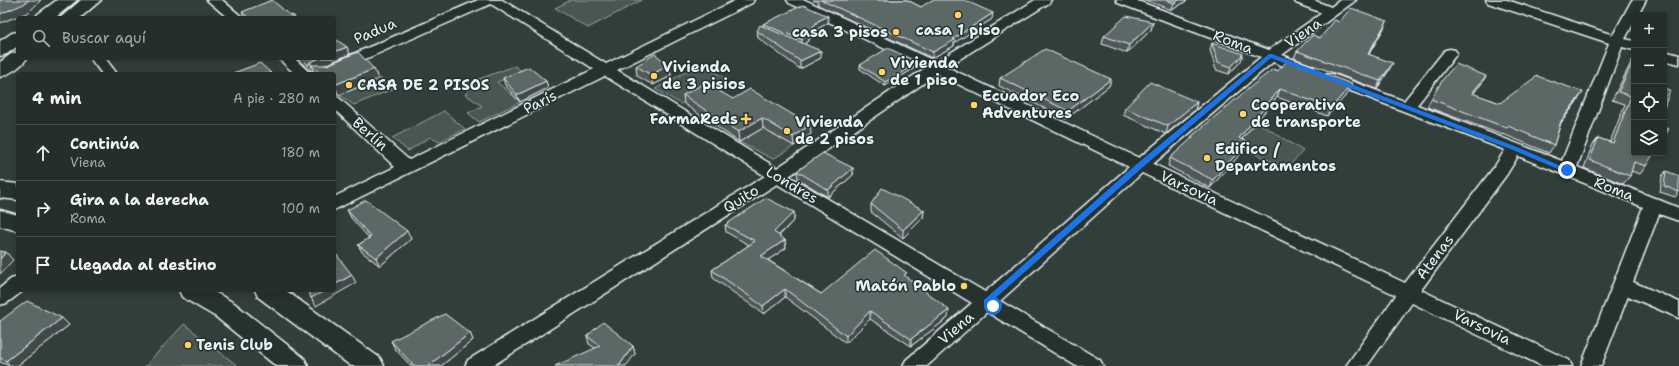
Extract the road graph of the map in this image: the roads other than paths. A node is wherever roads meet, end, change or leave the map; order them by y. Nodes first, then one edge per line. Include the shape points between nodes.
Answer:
1 (68, 0) edge
2 (92, 0) edge
3 (489, 0) edge
4 (493, 0) edge
5 (747, 0) edge
6 (794, 0) edge
7 (1044, 0) edge
8 (1122, 0) edge
9 (1301, 0) edge
10 (1350, 0) edge
11 (1493, 0) edge
12 (1639, 0) edge
13 (222, 2) edge
14 (1332, 12) junction
15 (47, 16) edge
16 (72, 16) edge
17 (234, 16) edge
18 (16, 38) edge
19 (1617, 41) junction
20 (1631, 45) edge
21 (0, 50) edge
22 (1450, 53) dead end
23 (1270, 56) junction
24 (1667, 57) edge
25 (16, 59) edge
26 (98, 60) edge
27 (287, 60) edge
28 (1679, 60) edge
29 (936, 68) junction
30 (606, 70) junction
31 (0, 71) edge
32 (106, 72) edge
33 (302, 72) edge
34 (324, 72) edge
35 (336, 103) edge
36 (1407, 107) junction
37 (1515, 148) junction
38 (1141, 165) junction
39 (406, 167) junction
40 (1567, 170) junction
41 (777, 176) junction
42 (0, 190) edge
43 (16, 192) edge
44 (336, 203) edge
45 (1653, 205) junction
46 (1679, 215) edge
47 (0, 218) edge
48 (16, 222) edge
49 (1622, 285) junction
50 (16, 286) edge
51 (194, 292) edge
52 (270, 292) edge
53 (1409, 292) junction
54 (0, 298) edge
55 (987, 302) junction
56 (1679, 310) edge
57 (295, 366) edge
58 (371, 366) edge
59 (475, 366) edge
60 (913, 366) edge
61 (1093, 366) edge
62 (1356, 366) edge
63 (1562, 366) edge
64 (1591, 366) edge

1 - 15 main road
2 - 16 main road
3 - 34 street, Padua
4 - 30 street, Londres
5 - 30 street, París
6 - 29 street, Varsovia
7 - 29 street, Quito
8 - 23 street, Roma
9 - 14 street
10 - 14 street, Viena
11 - 19 street
12 - 19 street
13 - 17 street
14 - 23 street, Viena
18 - 21 main road
19 - 20 street
19 - 40 street
22 - 36 street
23 - 36 street, Roma
23 - 38 street, Viena
24 - 28 street
25 - 31 main road
26 - 32 street
27 - 33 street
29 - 38 street, Varsovia
29 - 41 street, Quito
30 - 39 street, París
30 - 41 street, Londres
35 - 39 street, Berlín
36 - 37 street, Roma
37 - 40 street, Roma
37 - 53 street, Atenas
38 - 53 street, Varsovia
38 - 55 street, Viena
39 - 44 street, París
40 - 45 street, Roma
41 - 55 street, Londres
41 - 59 street, Quito
42 - 43 main road
45 - 46 street, Roma
45 - 49 street
47 - 48 main road
49 - 56 street
49 - 64 street
50 - 54 street
51 - 57 main road via 225,310
52 - 58 main road
53 - 62 street, Atenas
53 - 63 street, Varsovia
55 - 60 street, Viena
55 - 61 street, Londres

